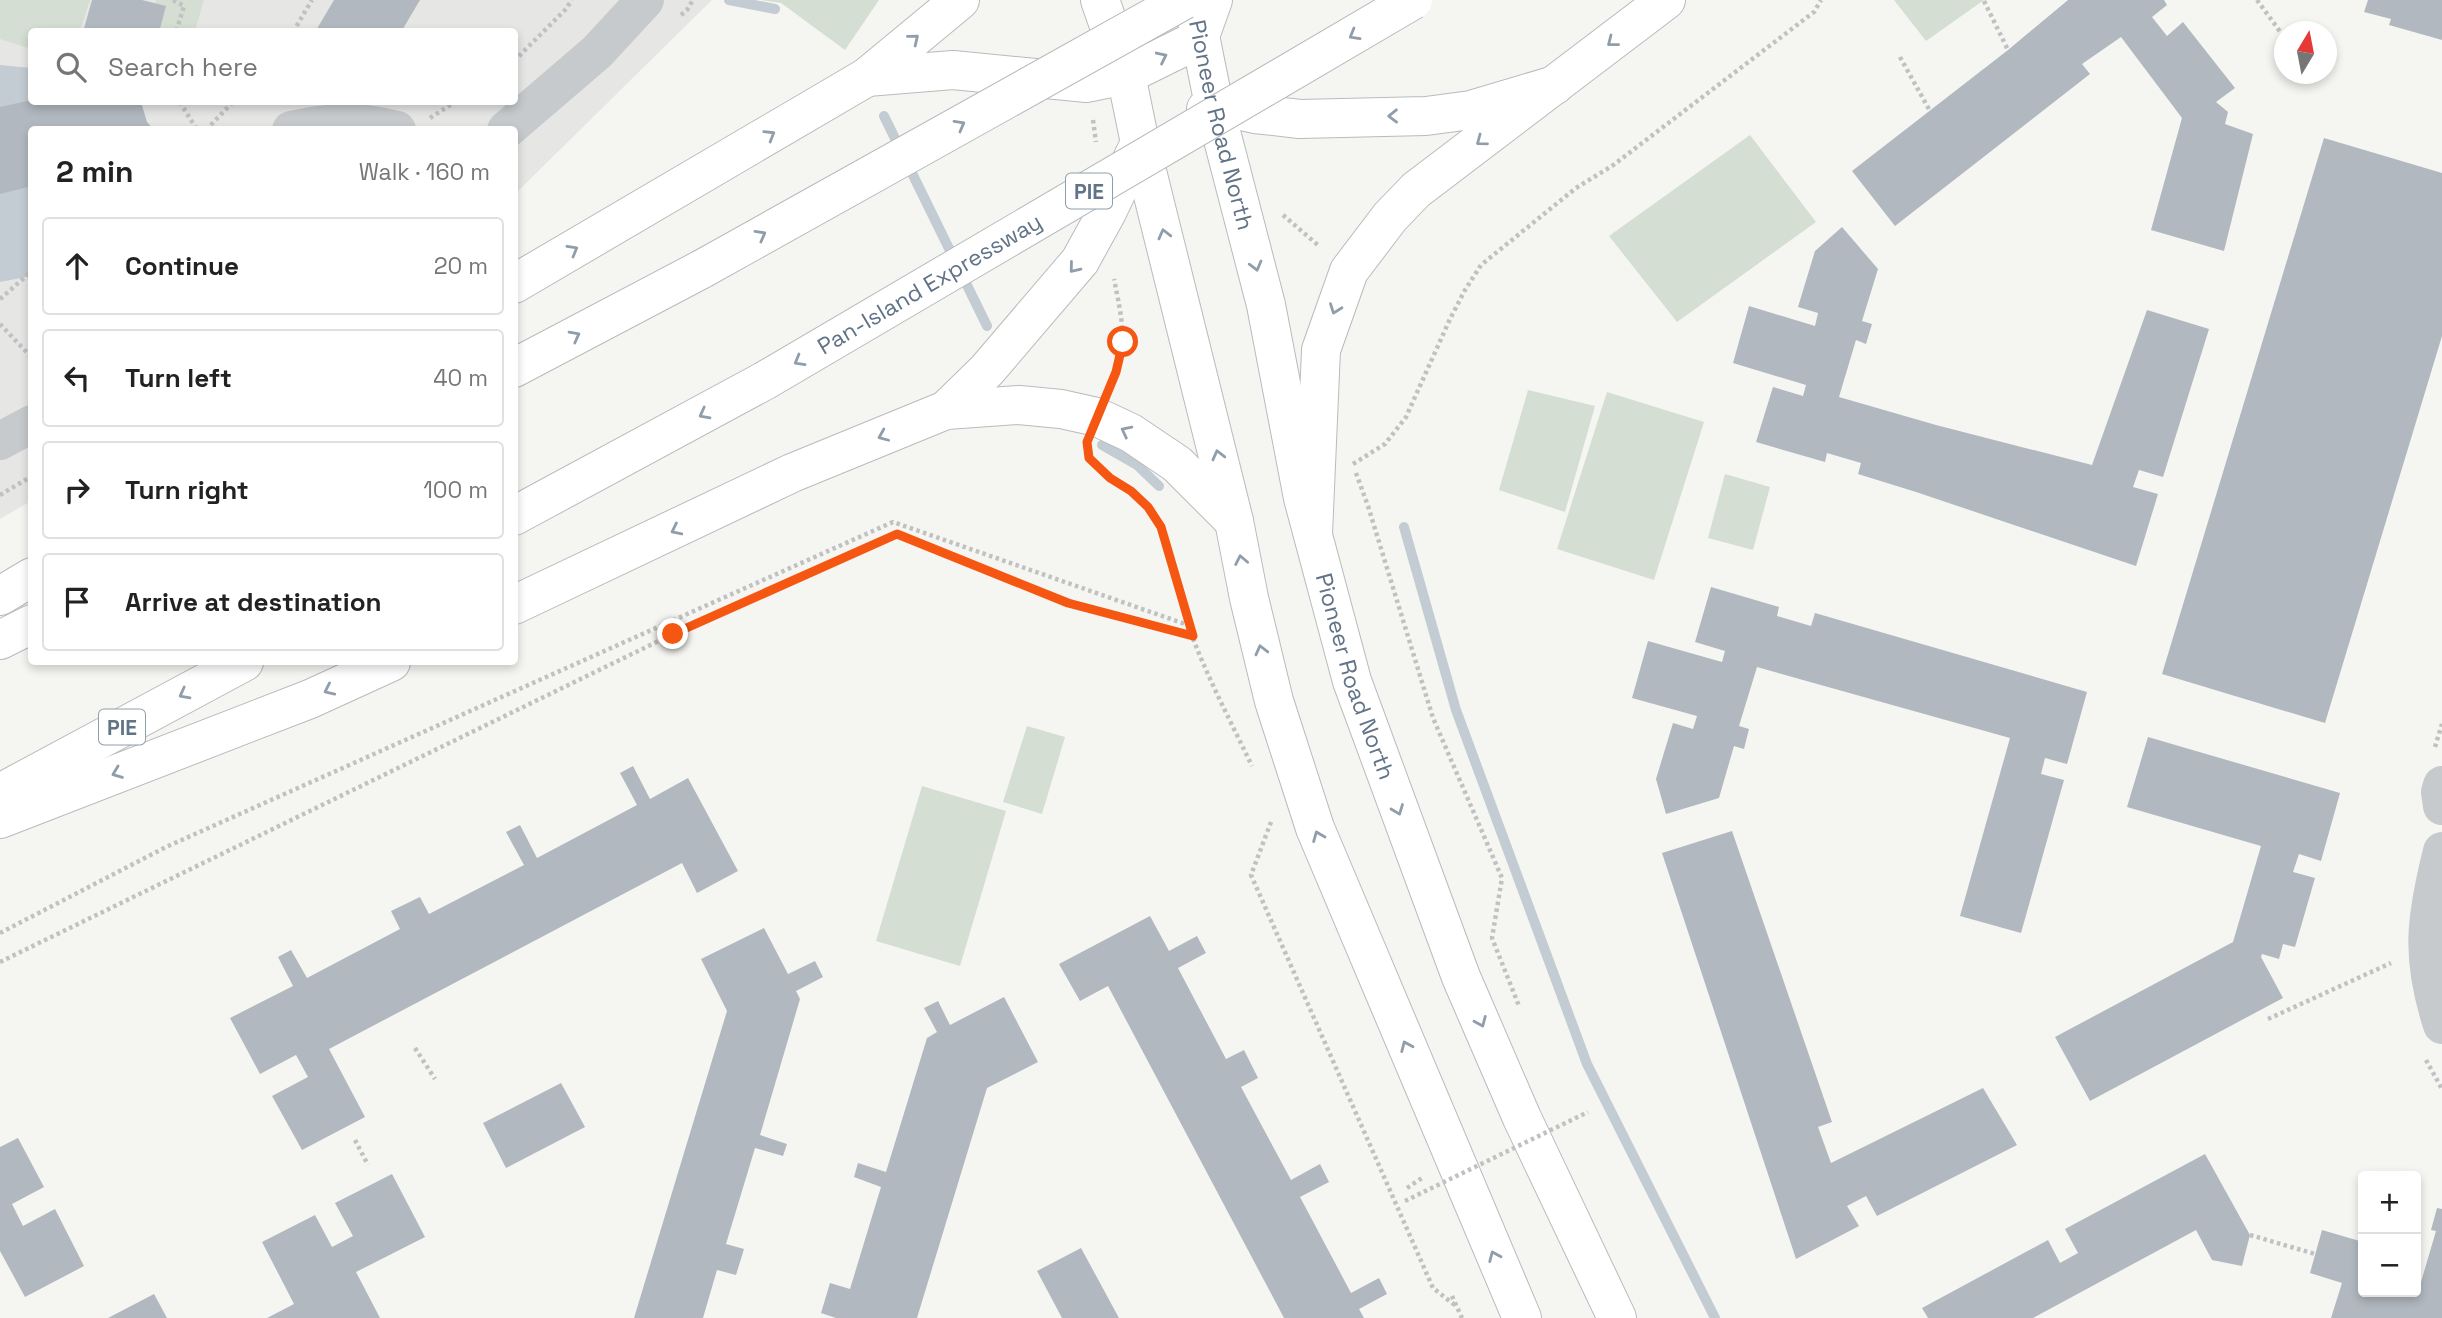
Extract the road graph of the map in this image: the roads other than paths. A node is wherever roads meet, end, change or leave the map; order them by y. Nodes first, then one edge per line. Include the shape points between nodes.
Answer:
1 (645, 0) edge
2 (960, 0) edge
3 (1100, 0) edge
4 (1184, 0) edge
5 (1193, 0) edge
6 (1213, 0) edge
7 (1413, 0) edge
8 (1666, 0) edge
9 (1199, 39) junction
10 (1126, 75) junction
11 (867, 77) junction
12 (1555, 85) junction
13 (1214, 105) junction
14 (309, 126) edge
15 (382, 126) edge
16 (511, 126) edge
17 (1140, 143) junction
18 (518, 282) edge
19 (518, 366) edge
20 (946, 410) junction
21 (28, 426) edge
22 (0, 441) edge
23 (518, 514) edge
24 (1234, 521) junction
25 (1313, 534) junction
26 (28, 579) edge
27 (0, 596) edge
28 (518, 603) edge
29 (28, 626) edge
30 (0, 640) edge
31 (238, 665) edge
32 (384, 665) edge
33 (2442, 785) edge
34 (0, 793) edge
35 (2442, 806) edge
36 (0, 819) edge
37 (2442, 852) edge
38 (2442, 1025) edge
39 (1521, 1318) edge
40 (1617, 1318) edge

1 - 16 street via 597,52
11 -> 2 main road
3 - 10 main road
19 -> 4 main road, bridge via 702,269
5 - 9 main road, Pioneer Road North
6 - 9 main road
7 -> 23 main road, Pan-Island Expressway / PIE, bridge via 764,381
8 -> 12 main road
10 -> 9 main road
9 - 13 main road, Pioneer Road North
10 - 11 main road via 1087,83 953,70
10 - 17 main road
18 -> 11 main road
12 -> 13 main road via 1471,110 1426,116 1300,119
12 -> 25 main road via 1416,190 1349,271 1321,350
13 - 17 main road
13 -> 25 main road, Pioneer Road North via 1266,304
14 - 15 street via 327,122
17 -> 20 main road via 1080,261 987,370
24 -> 17 main road
24 -> 20 main road via 1177,464 1097,417 1019,405
20 -> 28 main road via 792,473
21 - 22 street
39 -> 24 main road via 1315,828 1274,701
25 -> 40 main road, Pioneer Road North via 1352,681 1461,977
26 - 27 main road
29 - 30 main road
31 -> 34 main road, PIE
32 -> 36 main road via 310,699
33 - 35 street
37 - 38 street via 2426,944 2431,989

